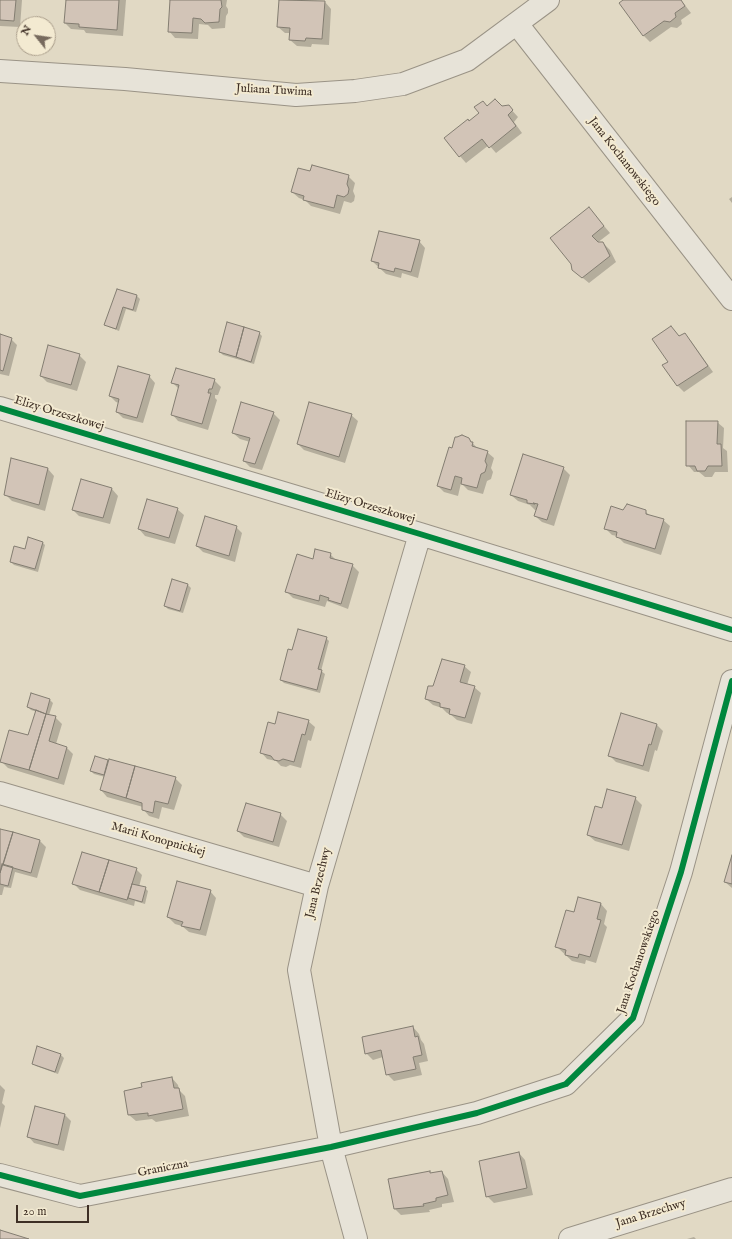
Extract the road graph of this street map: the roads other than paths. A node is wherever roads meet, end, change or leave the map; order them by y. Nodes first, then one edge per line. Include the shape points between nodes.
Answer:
1 (548, 0) edge
2 (517, 24) junction
3 (0, 71) edge
4 (732, 299) edge
5 (0, 408) edge
6 (420, 534) junction
7 (732, 630) edge
8 (732, 681) edge
9 (0, 793) edge
10 (317, 886) junction
11 (331, 1147) junction
12 (0, 1175) edge
13 (732, 1189) edge
14 (356, 1239) edge
15 (570, 1239) edge

1 - 2 street, Juliana Tuwima
2 - 3 street, Juliana Tuwima via 467,60 403,84 356,91 296,95 125,79
2 - 4 street, Jana Kochanowskiego
5 - 6 street, Elizy Orzeszkowej
6 - 7 street, Elizy Orzeszkowej
6 - 10 street, Jana Brzechwy
8 - 11 street, Jana Kochanowskiego via 681,872 634,1018 566,1084 477,1113
9 - 10 street, Marii Konopnickiej
10 - 11 street, Jana Brzechwy via 299,970
11 - 12 street, Graniczna via 80,1196
11 - 14 street, Jana Brzechwy
13 - 15 street, Jana Brzechwy

